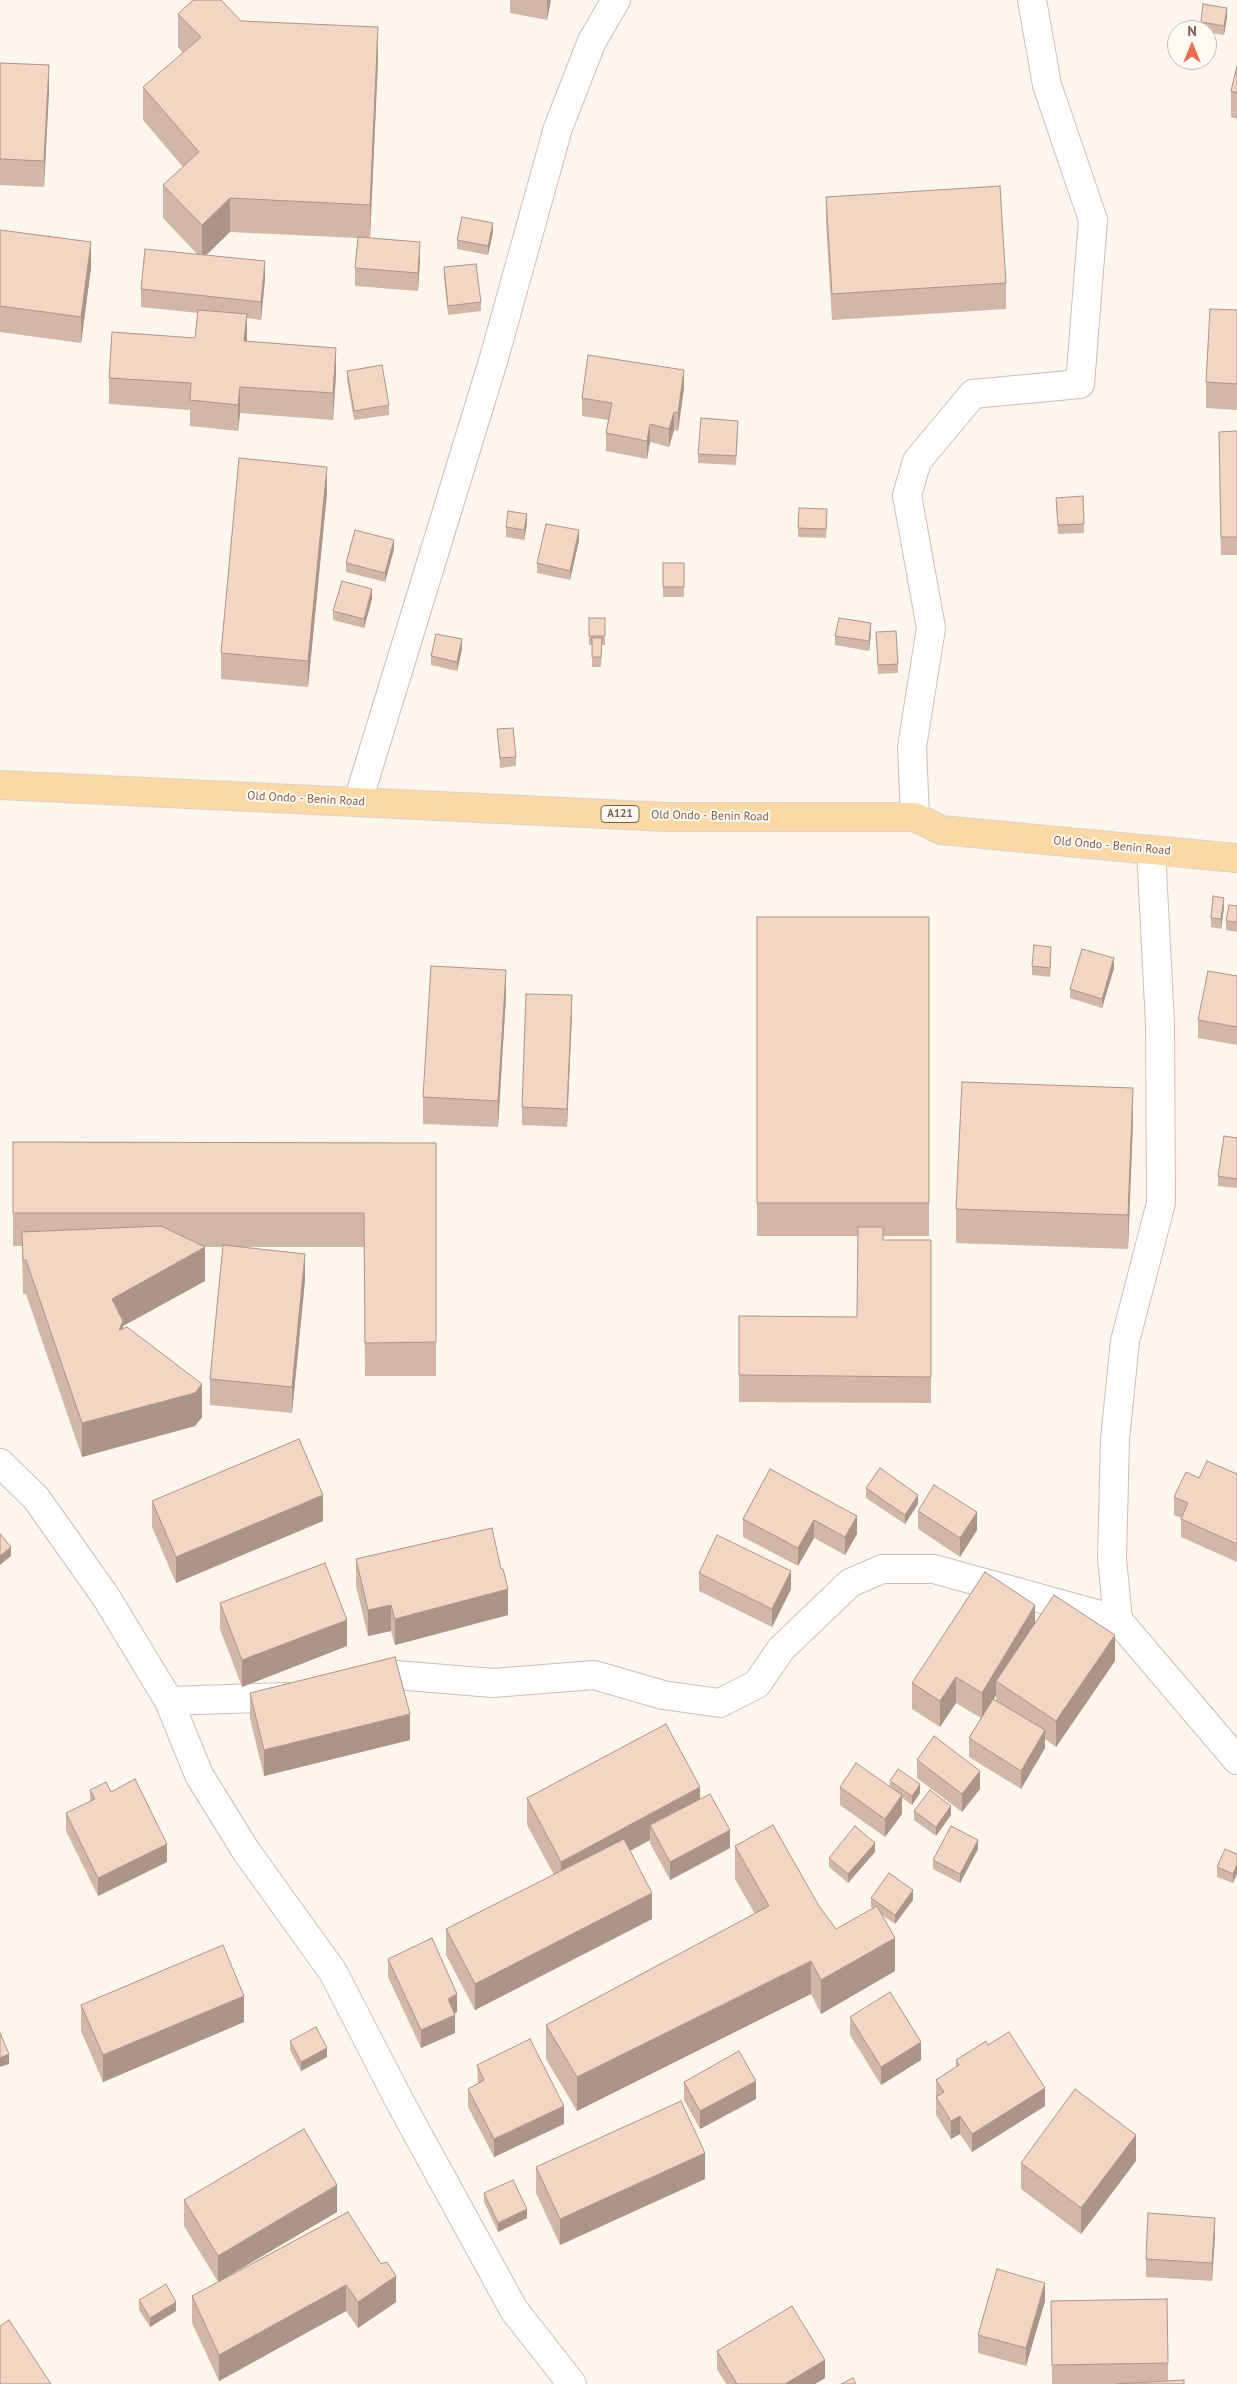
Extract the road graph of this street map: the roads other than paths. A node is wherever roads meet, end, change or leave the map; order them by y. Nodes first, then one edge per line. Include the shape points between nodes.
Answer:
1 (616, 0) edge
2 (1032, 0) edge
3 (0, 785) edge
4 (358, 801) junction
5 (915, 817) junction
6 (1151, 850) junction
7 (1237, 858) edge
8 (0, 1463) edge
9 (1118, 1620) junction
10 (339, 1689) edge
11 (311, 1696) edge
12 (169, 1701) junction
13 (1237, 1760) edge
14 (572, 2384) edge

1 - 4 street via 592,41 558,128 494,358
2 - 5 street via 1047,84 1093,220 1080,384 973,394 917,461 907,495 931,628 912,746
3 - 4 main road, Old Ondo - Benin Road / A121
4 - 5 main road, Old Ondo - Benin Road / A121 via 668,816
5 - 6 main road, Old Ondo - Benin Road / A121 via 941,830
6 - 7 main road, Old Ondo - Benin Road / A121
6 - 9 street via 1160,1024 1161,1203 1125,1341 1116,1430 1112,1559
8 - 12 street via 36,1498 106,1597
9 - 10 street via 934,1569 882,1569 850,1583 781,1649 758,1684 720,1703 663,1695 594,1675 493,1683 395,1675
9 - 13 street
11 - 12 street
12 - 14 street via 199,1775 246,1851 333,1972 426,2152 514,2310

